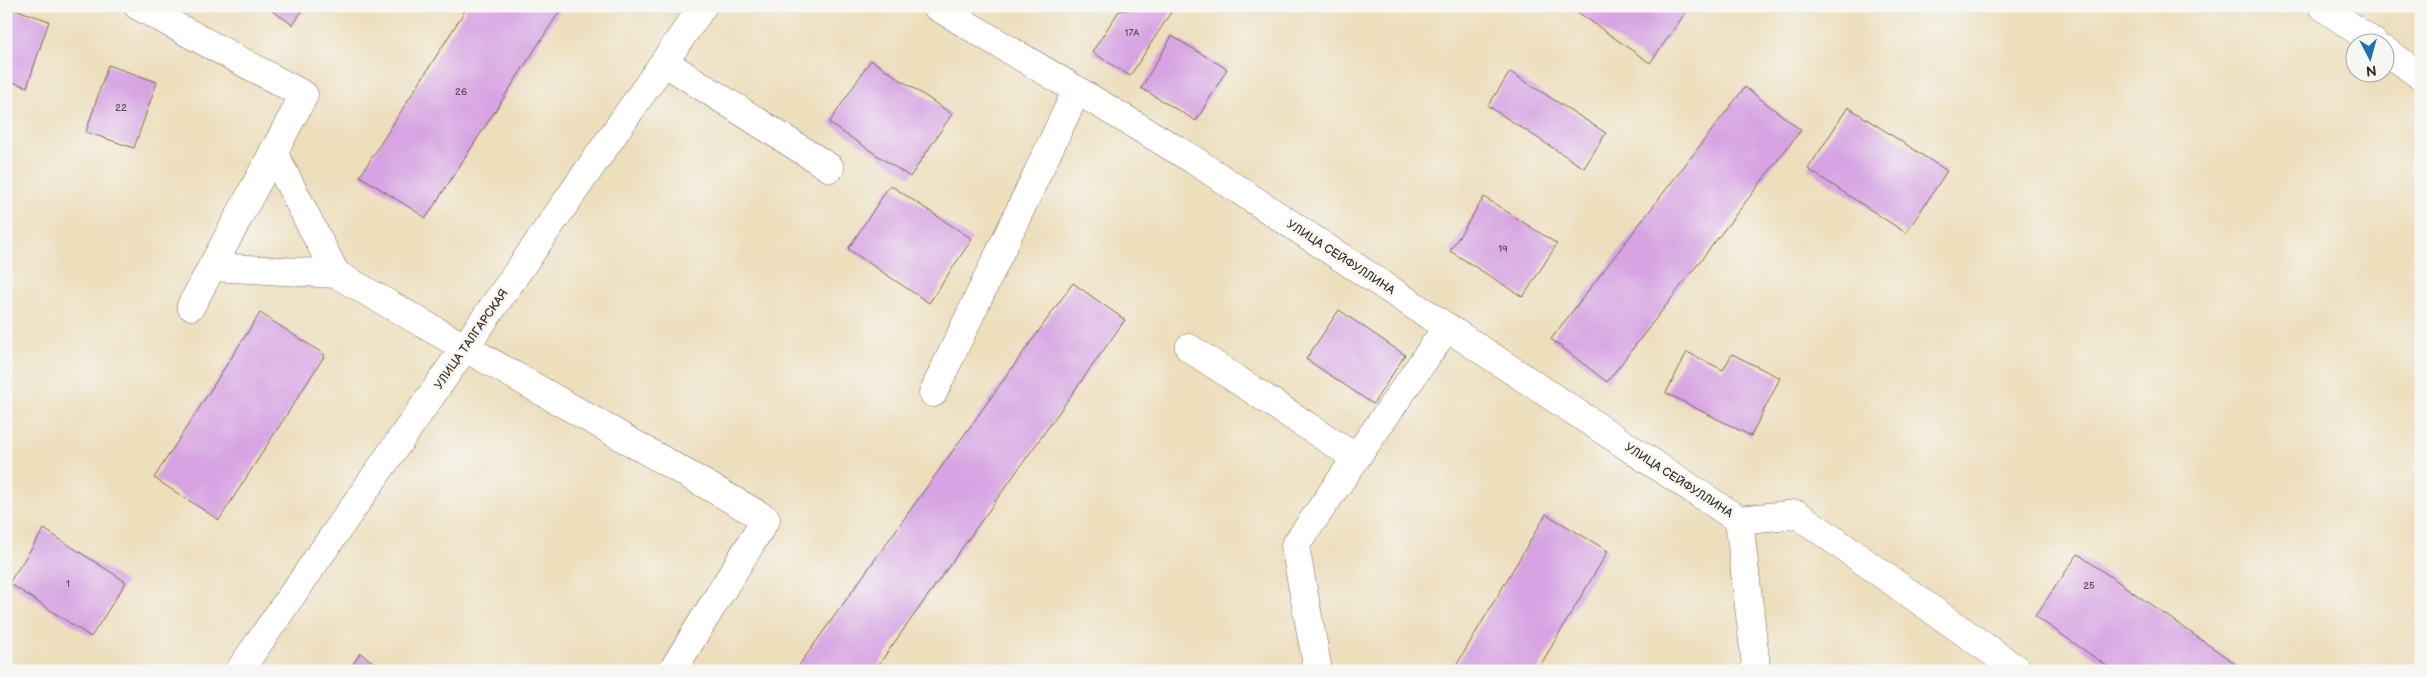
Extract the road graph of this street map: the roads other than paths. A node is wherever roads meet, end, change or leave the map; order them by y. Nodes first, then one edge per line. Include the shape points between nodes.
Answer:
1 (138, 6) edge
2 (703, 6) edge
3 (936, 6) edge
4 (2322, 6) edge
5 (2359, 32) edge
6 (2394, 57) edge
7 (664, 62) junction
8 (2421, 76) edge
9 (1077, 90) junction
10 (273, 152) junction
11 (830, 168) dead end
12 (212, 266) junction
13 (336, 274) junction
14 (191, 306) dead end
15 (1447, 327) junction
16 (464, 348) junction
17 (1189, 348) dead end
18 (933, 393) dead end
19 (1356, 458) junction
20 (1738, 520) junction
21 (239, 671) edge
22 (672, 671) edge
23 (1312, 671) edge
24 (1753, 671) edge
25 (2019, 671) edge

1 - 10 street via 304,95
2 - 7 street, УЛИЦА ТАЛГАРСКАЯ
3 - 9 street, УЛИЦА СЕЙФУЛЛИНА
4 - 5 street
6 - 8 street
7 - 11 street
7 - 16 street, УЛИЦА ТАЛГАРСКАЯ
9 - 15 street, УЛИЦА СЕЙФУЛЛИНА via 1192,159
9 - 18 street
10 - 12 street
10 - 13 street
12 - 13 street
12 - 14 street
13 - 16 street
15 - 19 street
15 - 20 street, УЛИЦА СЕЙФУЛЛИНА
16 - 21 street, УЛИЦА ТАЛГАРСКАЯ
16 - 22 street via 766,519
17 - 19 street
19 - 23 street via 1295,546 1317,665
20 - 24 street via 1756,667
20 - 25 street via 1797,514

